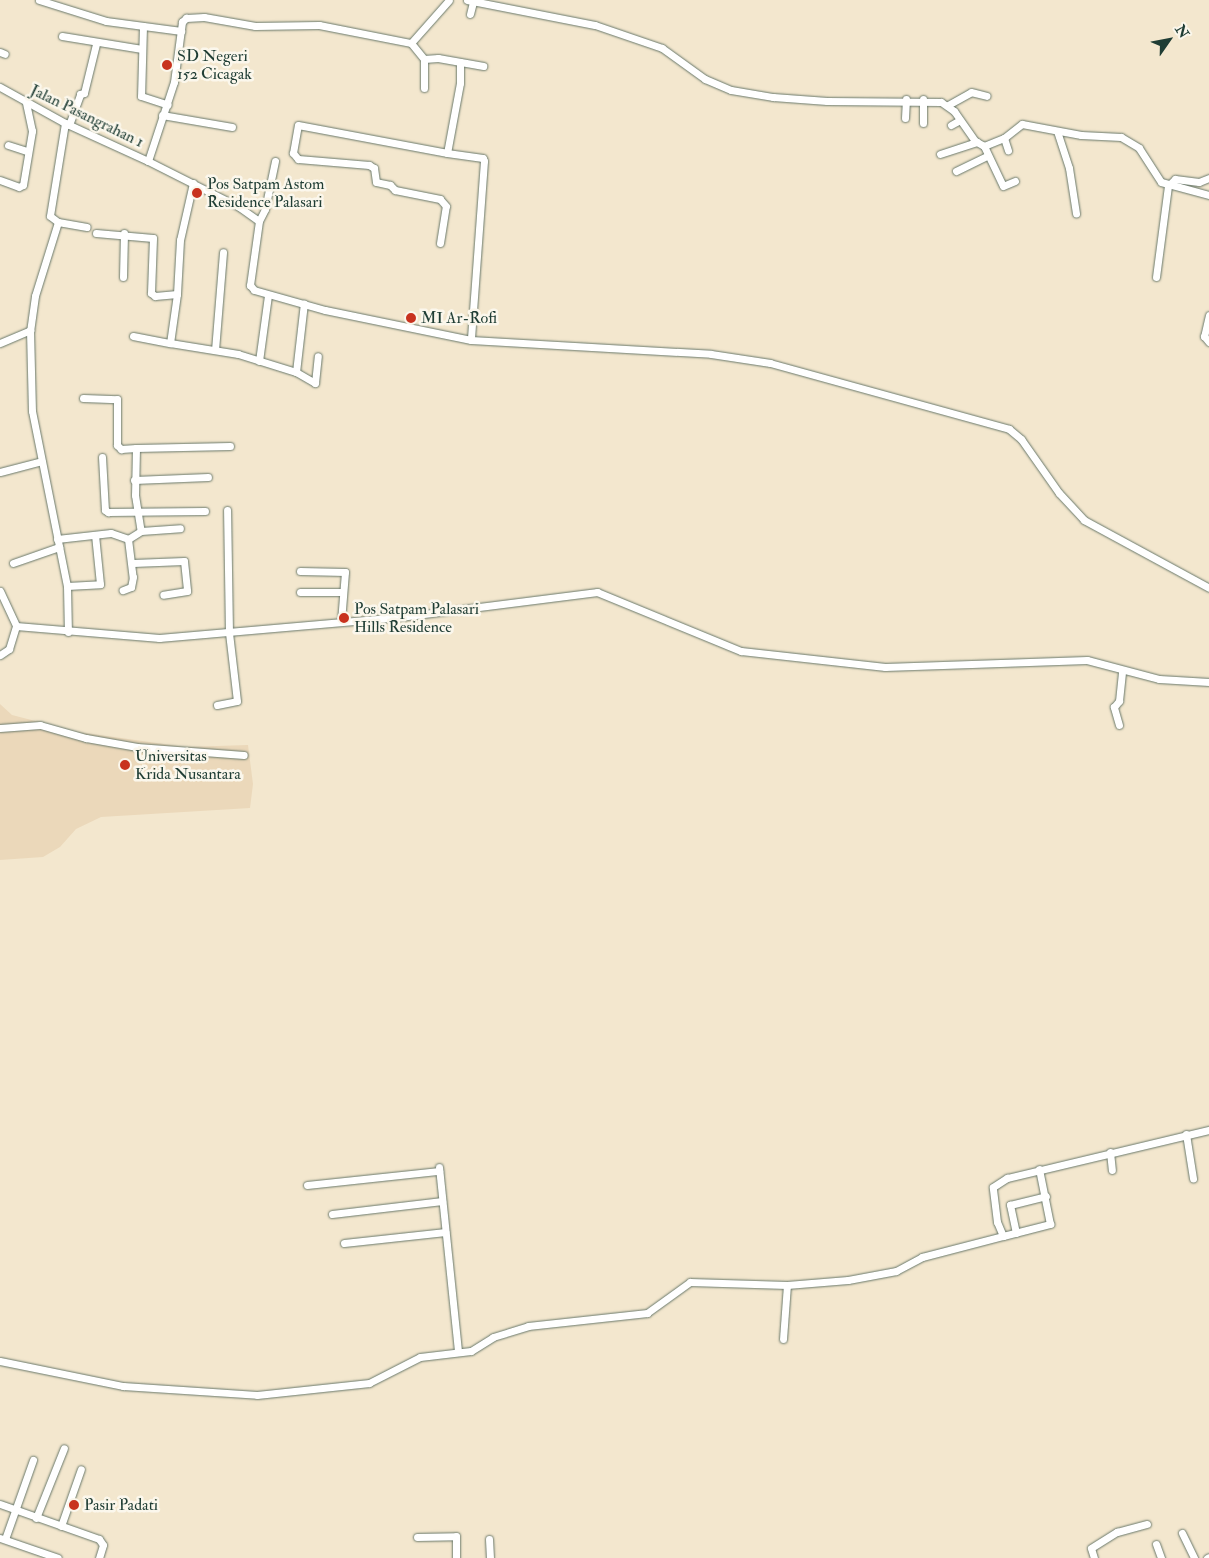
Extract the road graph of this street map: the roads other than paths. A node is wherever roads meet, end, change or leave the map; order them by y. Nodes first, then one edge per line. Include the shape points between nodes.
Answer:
1 (39, 0) edge
2 (448, 0) edge
3 (470, 1) edge
4 (470, 14) dead end
5 (143, 26) junction
6 (180, 31) junction
7 (62, 36) dead end
8 (411, 43) junction
9 (96, 44) junction
10 (142, 49) junction
11 (424, 59) junction
12 (460, 62) junction
13 (483, 66) dead end
14 (0, 87) edge
15 (424, 88) dead end
16 (987, 96) dead end
17 (906, 99) junction
18 (923, 99) junction
19 (26, 102) junction
20 (168, 105) junction
21 (948, 105) junction
22 (162, 115) junction
23 (905, 118) dead end
24 (960, 120) junction
25 (67, 124) junction
26 (924, 124) dead end
27 (951, 125) dead end
28 (232, 128) dead end
29 (1057, 131) junction
30 (1004, 138) junction
31 (977, 142) junction
32 (8, 145) dead end
33 (984, 146) junction
34 (1008, 150) dead end
35 (27, 151) junction
36 (447, 153) junction
37 (940, 154) dead end
38 (987, 156) junction
39 (148, 161) junction
40 (276, 161) dead end
41 (956, 171) dead end
42 (1209, 178) edge
43 (0, 180) edge
44 (1015, 182) dead end
45 (192, 183) junction
46 (1168, 186) junction
47 (1209, 195) edge
48 (1076, 213) dead end
49 (259, 221) junction
50 (58, 222) junction
51 (87, 226) dead end
52 (96, 233) dead end
53 (124, 233) junction
54 (440, 244) dead end
55 (223, 252) dead end
56 (123, 277) dead end
57 (1156, 277) dead end
58 (177, 294) junction
59 (268, 295) junction
60 (304, 303) junction
61 (1209, 315) edge
62 (30, 330) junction
63 (133, 336) dead end
64 (471, 340) junction
65 (1209, 342) edge
66 (0, 343) edge
67 (170, 344) junction
68 (215, 350) junction
69 (318, 356) dead end
70 (259, 361) junction
71 (296, 372) junction
72 (82, 398) dead end
73 (230, 446) dead end
74 (136, 448) junction
75 (102, 457) dead end
76 (42, 461) junction
77 (0, 472) edge
78 (208, 477) dead end
79 (134, 480) junction
80 (227, 510) dead end
81 (205, 511) dead end
82 (137, 514) junction
83 (180, 528) dead end
84 (141, 531) junction
85 (95, 535) junction
86 (57, 539) junction
87 (128, 539) junction
88 (59, 547) junction
89 (14, 563) dead end
90 (133, 563) junction
91 (300, 571) dead end
92 (67, 586) junction
93 (1209, 588) edge
94 (123, 590) dead end
95 (0, 591) edge
96 (300, 592) dead end
97 (343, 592) junction
98 (163, 595) dead end
99 (341, 622) junction
100 (16, 626) junction
101 (68, 632) junction
102 (229, 633) junction
103 (0, 655) edge
104 (1122, 670) junction
105 (1209, 682) edge
106 (217, 705) dead end
107 (1119, 725) dead end
108 (0, 728) edge
109 (244, 755) dead end
110 (1209, 1130) edge
111 (1186, 1134) junction
112 (1110, 1152) junction
113 (1039, 1169) junction
114 (1112, 1170) dead end
115 (1193, 1178) dead end
116 (307, 1184) dead end
117 (1046, 1196) junction
118 (442, 1201) junction
119 (332, 1214) dead end
120 (446, 1232) junction
121 (1016, 1233) junction
122 (1003, 1236) junction
123 (344, 1243) dead end
124 (787, 1286) junction
125 (783, 1339) dead end
126 (458, 1352) junction
127 (0, 1361) edge
128 (64, 1448) dead end
129 (33, 1460) dead end
130 (81, 1469) dead end
131 (0, 1504) edge
132 (14, 1509) junction
133 (36, 1518) junction
134 (1147, 1524) dead end
135 (61, 1526) junction
136 (1182, 1533) dead end
137 (417, 1537) dead end
138 (2, 1539) edge
139 (489, 1539) dead end
140 (1156, 1544) dead end
141 (58, 1558) edge
142 (99, 1558) edge
143 (456, 1558) edge
144 (490, 1558) edge
145 (1094, 1558) edge
146 (1161, 1558) edge
147 (1194, 1558) edge

1 - 5 street via 106,21
2 - 8 street
3 - 4 street
3 - 17 street via 595,25 662,48 705,80 726,89 818,100
5 - 6 street
5 - 10 street
6 - 8 street via 184,20 204,17 255,26 319,25
6 - 20 street, Jalan Pasangrahan 1
7 - 9 street
8 - 11 street
9 - 10 street
9 - 25 street via 84,92 80,94
10 - 20 street via 142,98
11 - 12 street
11 - 15 street
12 - 13 street
12 - 36 street via 460,83
14 - 19 street, Jalan Pasangrahan 1
16 - 21 street via 971,92
17 - 18 street
17 - 23 street
18 - 21 street
18 - 26 street
19 - 25 street, Jalan Pasangrahan 1
19 - 35 street via 32,128
20 - 22 street, Jalan Pasangrahan 1
21 - 24 street
22 - 28 street
22 - 39 street, Jalan Pasangrahan 1
24 - 27 street
24 - 31 street
25 - 39 street, Jalan Pasangrahan 1
25 - 50 street via 49,214
29 - 30 street via 1022,124
29 - 46 street via 1121,137 1134,143 1156,177
29 - 48 street via 1069,168
30 - 33 street
30 - 34 street
31 - 33 street
31 - 37 street
32 - 35 street
33 - 38 street
35 - 43 street via 21,187
36 - 54 street via 298,124 293,153 298,159 369,165 374,168 376,182 390,185 395,190 440,199 446,206
36 - 64 street via 483,158 484,162
38 - 41 street
38 - 44 street via 1003,186
39 - 45 street
40 - 49 street via 265,209
42 - 46 street via 1199,182 1175,179
45 - 49 street via 240,207
45 - 58 street via 180,240
46 - 47 street
46 - 57 street
49 - 59 street via 250,285
50 - 51 street
50 - 62 street via 33,305
52 - 53 street
53 - 56 street
53 - 58 street via 153,238 152,293 155,296
55 - 68 street
58 - 67 street
59 - 60 street
59 - 70 street
60 - 64 street
60 - 71 street
61 - 65 street via 1204,336
62 - 66 street
62 - 76 street via 32,411
63 - 67 street
64 - 93 street via 711,354 770,363 1009,429 1021,439 1059,493 1084,520
67 - 68 street
68 - 70 street
69 - 71 street via 315,382
70 - 71 street
72 - 74 street via 117,399 117,445 121,449
73 - 74 street
74 - 79 street
75 - 82 street via 105,510
76 - 77 street
76 - 86 street
78 - 79 street
79 - 82 street
80 - 102 street
81 - 82 street
82 - 84 street
83 - 84 street
84 - 87 street
85 - 86 street
85 - 87 street via 116,534
85 - 92 street via 100,584
86 - 88 street
87 - 90 street
88 - 89 street
88 - 92 street
90 - 94 street via 131,586
90 - 98 street via 184,561 186,591
91 - 97 street via 343,571
92 - 101 street
95 - 100 street
96 - 97 street
97 - 99 street
99 - 102 street
99 - 104 street via 597,592 741,651 885,668 1087,660
100 - 101 street
100 - 103 street via 9,649
101 - 102 street via 152,638
102 - 106 street via 237,701
104 - 105 street via 1159,679
104 - 107 street via 1119,700 1114,707
108 - 109 street via 40,726 137,747
110 - 111 street
111 - 112 street
111 - 115 street
112 - 113 street
112 - 114 street
113 - 117 street
113 - 122 street via 1007,1178 993,1187 997,1222
116 - 118 street via 439,1169
117 - 121 street via 1050,1224
117 - 121 street via 1010,1205
118 - 119 street
118 - 120 street
120 - 123 street
120 - 126 street
121 - 122 street
122 - 124 street via 922,1257 896,1271
124 - 125 street
124 - 126 street via 690,1282 647,1313 544,1322 503,1333 471,1350
126 - 127 street via 420,1357 369,1383 276,1395 123,1386
128 - 133 street
129 - 132 street
130 - 135 street
131 - 132 street
132 - 133 street
132 - 138 street
133 - 135 street
134 - 145 street via 1118,1532 1091,1548
135 - 142 street via 102,1542
136 - 147 street
137 - 143 street via 456,1536
138 - 141 street
139 - 144 street
140 - 146 street

